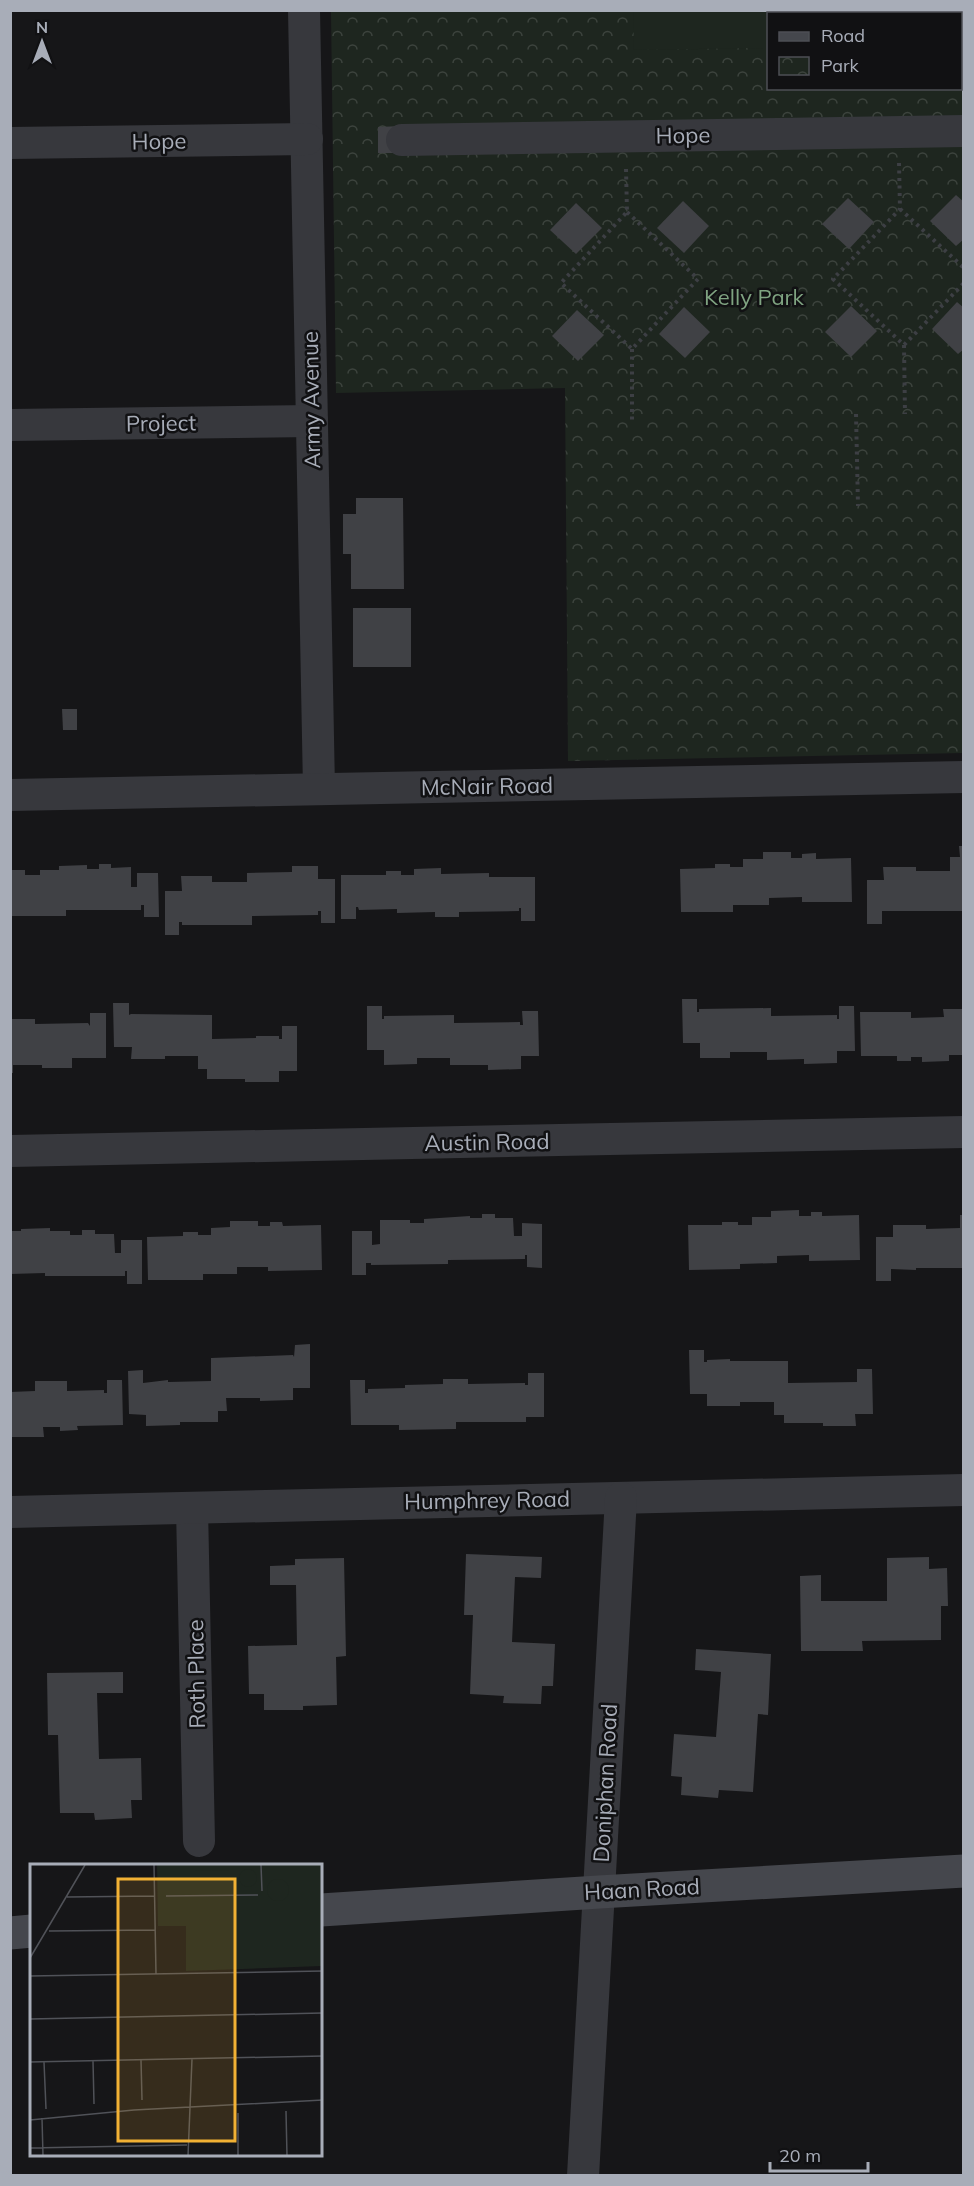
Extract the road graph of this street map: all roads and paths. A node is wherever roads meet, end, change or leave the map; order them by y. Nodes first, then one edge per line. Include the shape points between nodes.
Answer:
1 (304, 10) edge
2 (963, 131) edge
3 (899, 132) junction
4 (626, 136) junction
5 (307, 139) junction
6 (402, 140) dead end
7 (10, 143) edge
8 (900, 209) junction
9 (627, 212) junction
10 (963, 268) edge
11 (963, 283) edge
12 (904, 345) junction
13 (632, 349) junction
14 (856, 414) dead end
15 (905, 414) dead end
16 (632, 420) dead end
17 (312, 421) junction
18 (10, 425) edge
19 (858, 506) dead end
20 (963, 777) edge
21 (319, 789) junction
22 (10, 795) edge
23 (963, 1132) edge
24 (10, 1151) edge
25 (963, 1490) edge
26 (621, 1498) junction
27 (192, 1508) junction
28 (10, 1512) edge
29 (200, 1841) dead end
30 (963, 1871) edge
31 (599, 1892) junction
32 (322, 1910) edge
33 (30, 1931) edge
34 (10, 1933) edge
35 (583, 2175) edge

1 - 5 street, Army Avenue
2 - 3 street, Hope
3 - 4 street, Hope
3 - 8 path
4 - 6 street, Hope
4 - 9 path
5 - 7 street, Hope
5 - 17 street, Army Avenue
8 - 10 path
8 - 12 path via 833,279
9 - 13 path via 698,279
9 - 13 path via 561,283
11 - 12 path
12 - 15 path
13 - 16 path
14 - 19 path
17 - 18 street, Project
17 - 21 street, Army Avenue
20 - 21 street, McNair Road
21 - 22 street, McNair Road
23 - 24 street, Austin Road
25 - 26 street, Humphrey Road
26 - 27 street, Humphrey Road
26 - 31 street, Doniphan Road
27 - 28 street, Humphrey Road
27 - 29 street, Roth Place
30 - 31 street, Haan Road
31 - 32 street, Haan Road
31 - 35 street, Doniphan Road
33 - 34 street

